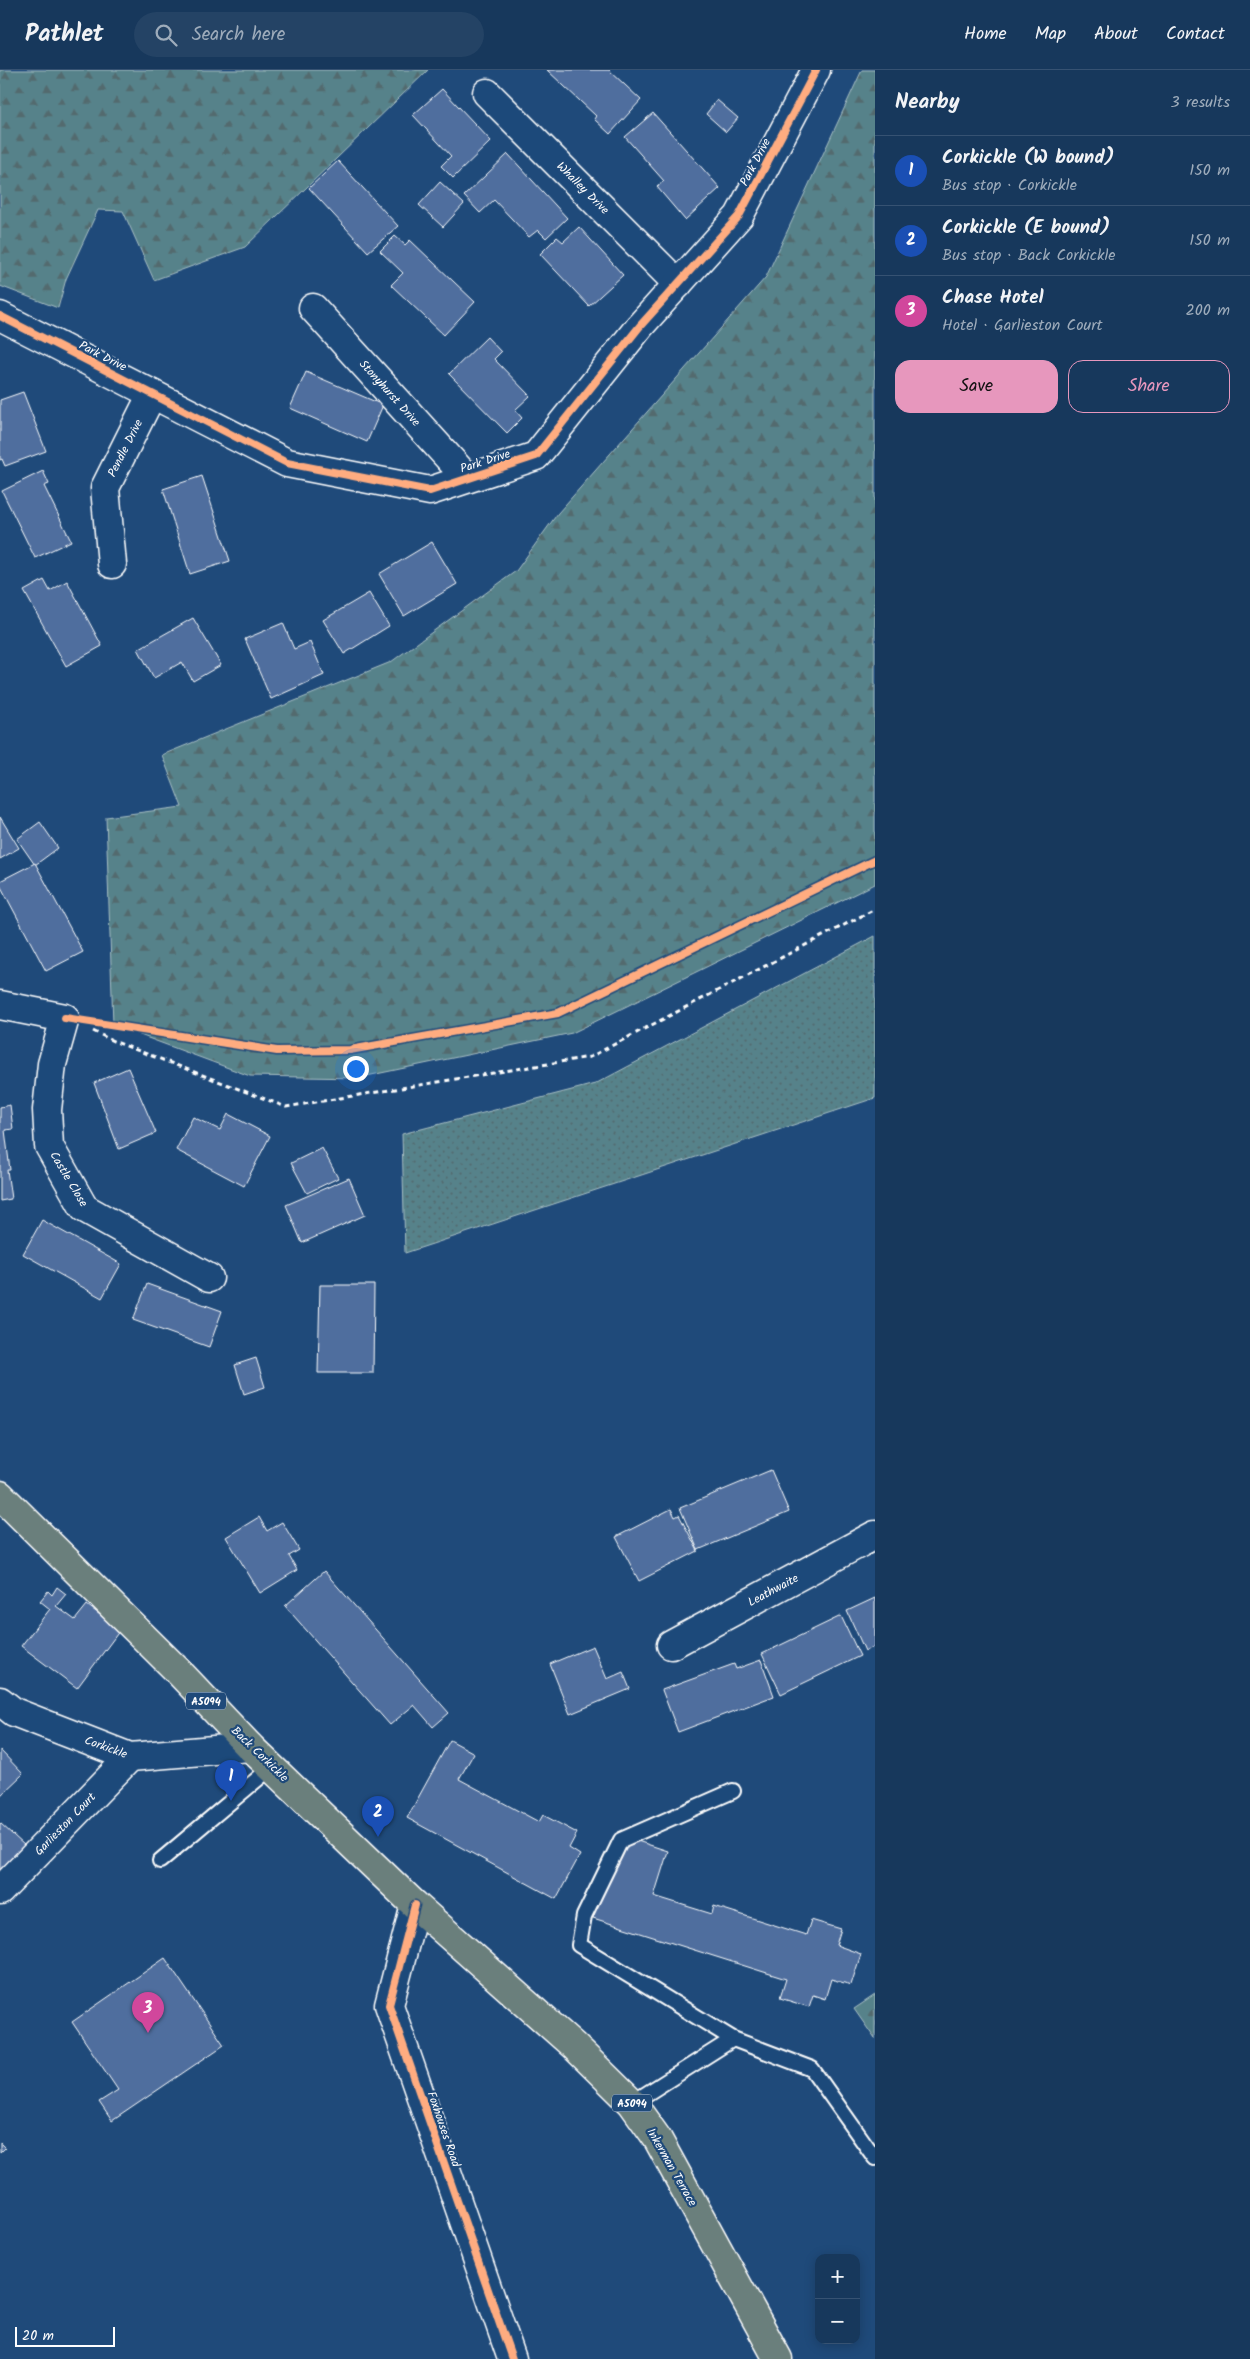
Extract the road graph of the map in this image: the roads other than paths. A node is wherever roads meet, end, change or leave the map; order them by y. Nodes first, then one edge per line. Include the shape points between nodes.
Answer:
1 (816, 70) edge
2 (487, 93) dead end
3 (678, 284) junction
4 (313, 308) dead end
5 (0, 316) edge
6 (152, 394) junction
7 (468, 478) junction
8 (112, 564) dead end
9 (0, 1005) edge
10 (209, 1278) dead end
11 (0, 1495) edge
12 (875, 1535) edge
13 (671, 1645) dead end
14 (0, 1701) edge
15 (250, 1747) junction
16 (130, 1757) junction
17 (273, 1766) junction
18 (733, 1791) dead end
19 (160, 1861) dead end
20 (0, 1891) edge
21 (415, 1905) junction
22 (733, 2039) junction
23 (632, 2103) junction
24 (875, 2158) edge
25 (512, 2359) edge
26 (778, 2359) edge

1 - 3 street, Park Drive via 739,216
2 - 3 street, Whalley Drive
3 - 7 street, Park Drive via 640,326 536,456
4 - 7 street, Stonyhurst Drive
5 - 6 street, Park Drive
6 - 7 street, Park Drive via 287,463 430,491
6 - 8 street, Pendle Drive via 105,488
9 - 10 street, Castle Close via 65,1018 52,1064 47,1110 49,1146 84,1208
11 - 15 main road, Back Corkickle / A5094
12 - 13 street, Leathwaite
14 - 16 street, Corkickle via 14,1712
15 - 16 street, Corkickle
15 - 17 main road, Back Corkickle / A5094
16 - 20 street, Garlieston Court
17 - 19 lane
17 - 21 main road, Back Corkickle / A5094
18 - 22 lane via 621,1840 584,1916 579,1945
21 - 23 main road, Inkerman Terrace / A5094 via 574,2046
21 - 25 street, Foxhouses Road via 390,2006
22 - 23 lane
22 - 24 lane via 812,2070
23 - 26 main road, Inkerman Terrace / A5094 via 658,2138

